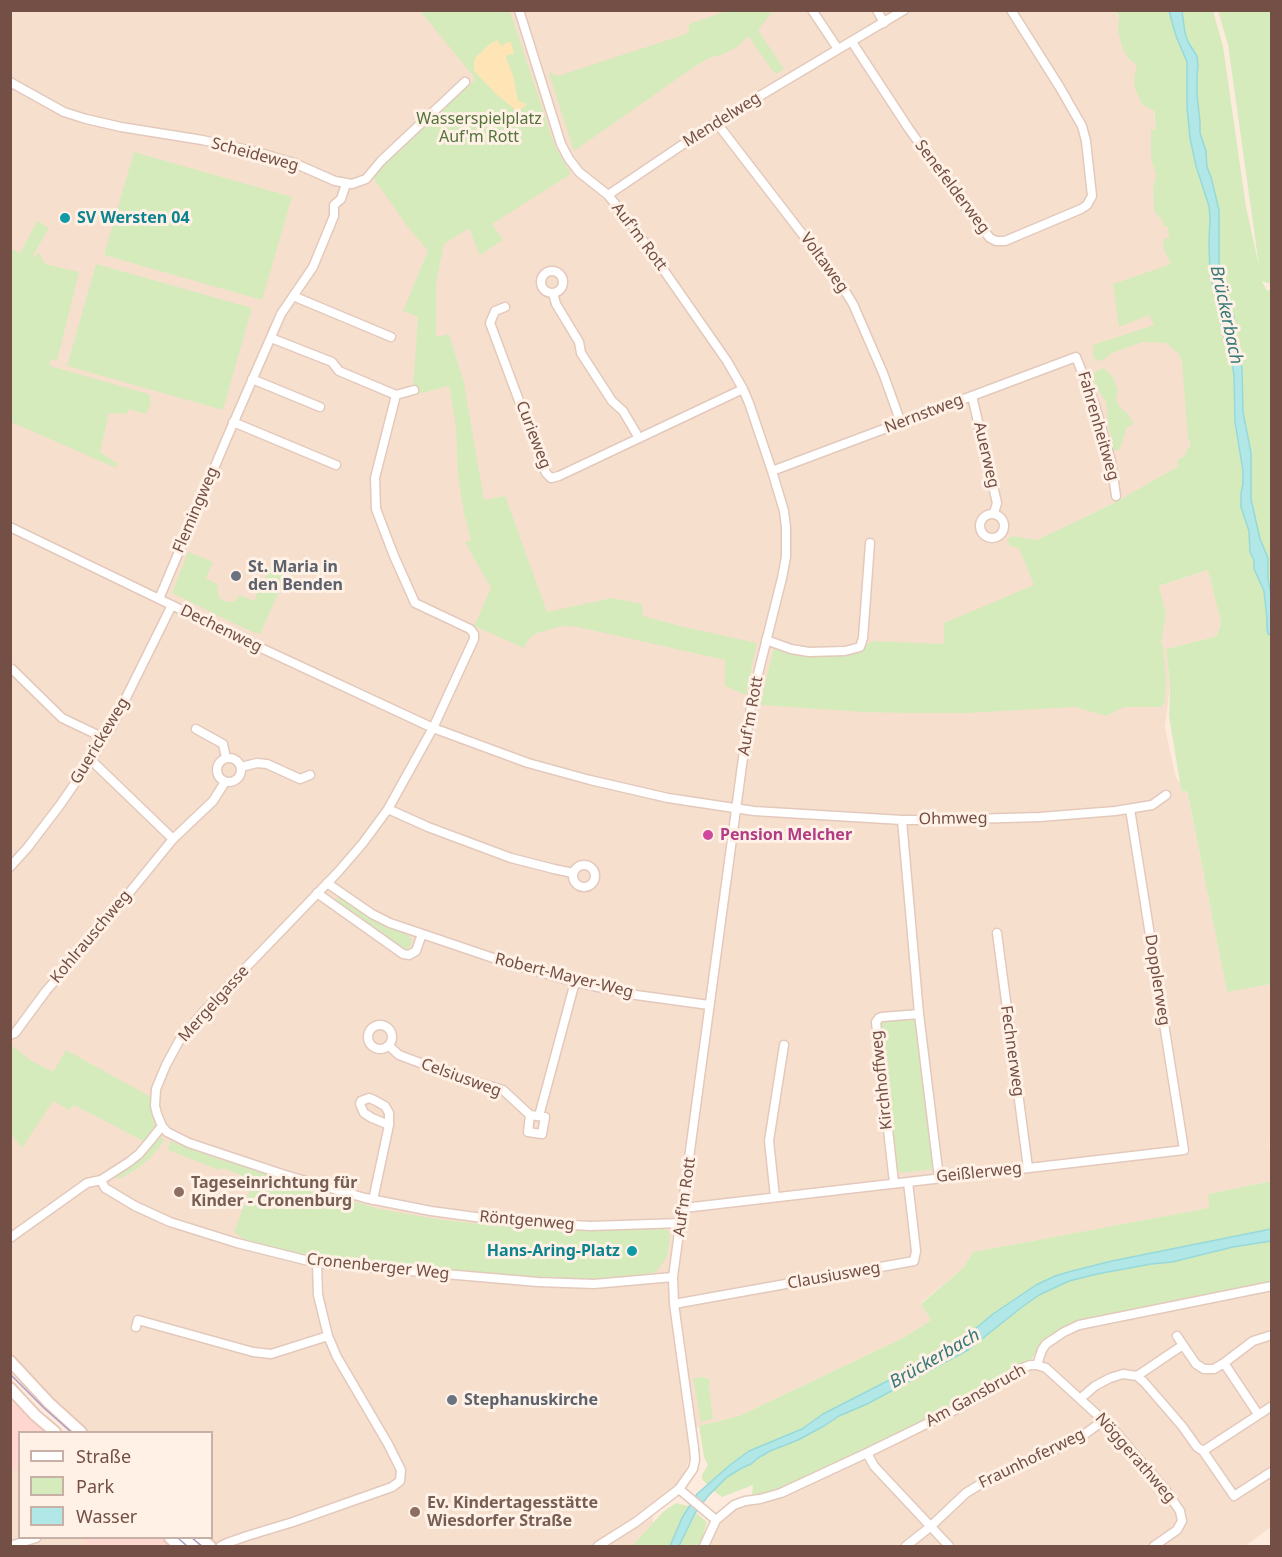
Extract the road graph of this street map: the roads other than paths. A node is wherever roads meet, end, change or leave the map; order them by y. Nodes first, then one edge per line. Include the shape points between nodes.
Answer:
1 (519, 10) edge
2 (812, 10) edge
3 (877, 10) edge
4 (904, 10) edge
5 (1011, 10) edge
6 (884, 23) junction
7 (852, 42) junction
8 (838, 49) junction
9 (10, 82) edge
10 (465, 82) dead end
11 (716, 122) junction
12 (346, 184) junction
13 (608, 195) junction
14 (553, 293) dead end
15 (293, 296) junction
16 (505, 307) dead end
17 (391, 337) dead end
18 (271, 338) junction
19 (1076, 357) joint
20 (252, 379) junction
21 (743, 389) junction
22 (414, 390) dead end
23 (396, 395) junction
24 (972, 396) junction
25 (320, 407) dead end
26 (233, 422) junction
27 (901, 423) junction
28 (639, 438) junction
29 (336, 465) dead end
30 (772, 471) junction
31 (1116, 496) dead end
32 (994, 513) dead end
33 (10, 527) edge
34 (870, 543) dead end
35 (159, 598) junction
36 (172, 606) junction
37 (766, 640) junction
38 (10, 671) edge
39 (433, 728) junction
40 (196, 729) dead end
41 (104, 738) junction
42 (226, 758) junction
43 (91, 760) junction
44 (241, 767) junction
45 (310, 776) dead end
46 (225, 782) junction
47 (1166, 795) dead end
48 (388, 809) junction
49 (737, 809) junction
50 (1130, 809) junction
51 (902, 820) junction
52 (173, 839) junction
53 (10, 867) edge
54 (573, 873) dead end
55 (327, 883) junction
56 (317, 892) junction
57 (998, 933) dead end
58 (422, 934) junction
59 (575, 982) junction
60 (710, 1005) junction
61 (919, 1014) junction
62 (10, 1035) edge
63 (389, 1046) dead end
64 (784, 1046) dead end
65 (388, 1125) dead end
66 (162, 1126) junction
67 (1184, 1150) joint
68 (1028, 1168) junction
69 (939, 1178) junction
70 (101, 1180) junction
71 (908, 1182) junction
72 (894, 1183) junction
73 (775, 1197) junction
74 (373, 1200) junction
75 (684, 1208) junction
76 (682, 1223) junction
77 (10, 1238) edge
78 (317, 1263) junction
79 (673, 1277) junction
80 (1272, 1286) edge
81 (674, 1304) junction
82 (136, 1327) dead end
83 (1272, 1335) edge
84 (328, 1336) junction
85 (1177, 1336) dead end
86 (1183, 1345) junction
87 (10, 1361) edge
88 (1224, 1364) junction
89 (1037, 1365) junction
90 (1137, 1376) junction
91 (10, 1388) edge
92 (1081, 1398) junction
93 (1272, 1406) edge
94 (1258, 1414) junction
95 (1104, 1420) junction
96 (54, 1431) edge
97 (80, 1431) edge
98 (1203, 1451) junction
99 (867, 1454) junction
100 (1270, 1472) edge
101 (682, 1492) junction
102 (714, 1518) junction
103 (930, 1527) junction
104 (33, 1539) edge
105 (10, 1546) edge
106 (221, 1546) edge
107 (598, 1546) edge
108 (704, 1546) edge
109 (906, 1546) edge
110 (949, 1546) edge
111 (1156, 1546) edge

1 - 13 street, Auf'm Rott via 561,144 579,172
2 - 8 street
3 - 6 street
4 - 6 street, Mendelweg
5 - 7 street, Senefelderweg via 1082,126 1092,190 1085,207 1005,241 993,240 968,211
6 - 7 street, Mendelweg
7 - 8 street, Mendelweg
8 - 11 street, Mendelweg
9 - 12 street, Scheideweg via 64,112 86,119 257,152
10 - 12 street via 366,180
11 - 13 street, Mendelweg
11 - 27 street, Voltaweg via 853,304
12 - 15 street, Flemingweg via 342,200 334,206 334,216 313,267
13 - 21 street, Auf'm Rott via 680,292
14 - 28 street via 581,353
15 - 17 street
15 - 18 street, Flemingweg
16 - 28 street, Curieweg via 495,311 490,323 551,478
18 - 20 street, Flemingweg
18 - 23 street via 332,362 339,371
19 - 24 street, Nernstweg
19 - 31 street, Fahrenheitweg via 1095,405
20 - 25 street
20 - 26 street, Flemingweg
21 - 28 street, Curieweg
21 - 30 street, Auf'm Rott
22 - 23 street
23 - 39 street via 375,478 376,509 415,603 470,629 474,637
24 - 27 street, Nernstweg
24 - 32 street, Auerweg via 997,503
26 - 29 street
26 - 35 street, Flemingweg
27 - 30 street, Nernstweg
30 - 37 street, Auf'm Rott via 784,511 786,548
33 - 35 street, Dechenweg
34 - 37 street via 860,647 809,652
35 - 36 street, Dechenweg
36 - 39 street, Dechenweg
36 - 41 street, Guerickeweg
37 - 49 street, Auf'm Rott
38 - 41 street via 62,718
39 - 48 street, Mergelgasse
39 - 49 street, Dechenweg via 528,763 590,780
40 - 42 street via 223,744
41 - 43 street, Guerickeweg
42 - 44 street via 236,760
42 - 46 street via 217,770
43 - 52 street
43 - 53 street, Guerickeweg
44 - 45 street via 267,764 300,779
44 - 46 street, Kohlrauschweg via 236,780
46 - 52 street, Kohlrauschweg via 213,801
47 - 50 street, Ohmweg via 1152,806
48 - 54 street via 511,858
48 - 55 street, Mergelgasse
49 - 51 street, Ohmweg
49 - 60 street, Auf'm Rott
50 - 51 street, Ohmweg via 1040,817
50 - 67 street, Dopplerweg
51 - 61 street
52 - 62 street, Kohlrauschweg
55 - 56 street, Mergelgasse
55 - 58 street, Robert-Mayer-Weg via 372,914
56 - 58 street via 403,954 416,951
56 - 66 street, Mergelgasse via 179,1041 156,1089 155,1106
57 - 68 street, Fechnerweg
58 - 59 street, Robert-Mayer-Weg
59 - 60 street, Robert-Mayer-Weg
59 - 63 street, Celsiusweg via 535,1115 503,1090 399,1055
60 - 75 street, Auf'm Rott
61 - 69 street
61 - 72 street, Kirchhoffweg via 882,1017 876,1022
64 - 73 street via 769,1141
65 - 74 street
66 - 70 street via 139,1154
66 - 74 street, Röntgenweg via 189,1143
67 - 68 street, Geißlerweg
68 - 69 street, Geißlerweg
69 - 71 street, Geißlerweg
70 - 77 street via 87,1183
70 - 78 street, Cronenberger Weg via 105,1188 170,1222
71 - 72 street, Geißlerweg
71 - 81 street, Clausiusweg via 914,1261
72 - 73 street, Geißlerweg
73 - 75 street, Geißlerweg
74 - 76 street, Röntgenweg via 510,1221 590,1226
75 - 76 street, Auf'm Rott
76 - 79 street, Auf'm Rott
78 - 79 street, Cronenberger Weg via 538,1282 594,1284
78 - 84 street via 318,1296
79 - 81 street, Auf'm Rott
80 - 89 street, Am Gansbruch via 1079,1325 1046,1344
81 - 101 street, Auf'm Rott via 695,1460
82 - 84 street via 138,1320 271,1354
83 - 88 street via 1253,1341
84 - 106 street via 401,1470 400,1481
85 - 86 street
86 - 88 street via 1204,1369
86 - 90 street, Nöggerathweg
87 - 97 main road
88 - 94 street
89 - 92 street, Nöggerathweg
89 - 99 street, Am Gansbruch via 1020,1369 979,1397
90 - 92 street, Nöggerathweg via 1123,1374 1110,1378
90 - 98 street
91 - 96 main road
92 - 95 street, Nöggerathweg
93 - 94 street
94 - 98 street
95 - 103 street, Fraunhoferweg via 1073,1442 979,1485
95 - 111 street, Nöggerathweg via 1180,1511 1182,1521 1177,1530
98 - 100 street via 1234,1496
99 - 102 street, Am Gansbruch via 781,1493 738,1503
99 - 103 street
101 - 102 street
101 - 107 street
102 - 108 street, Am Gansbruch
103 - 109 street, Fraunhoferweg
103 - 110 street
104 - 105 street

